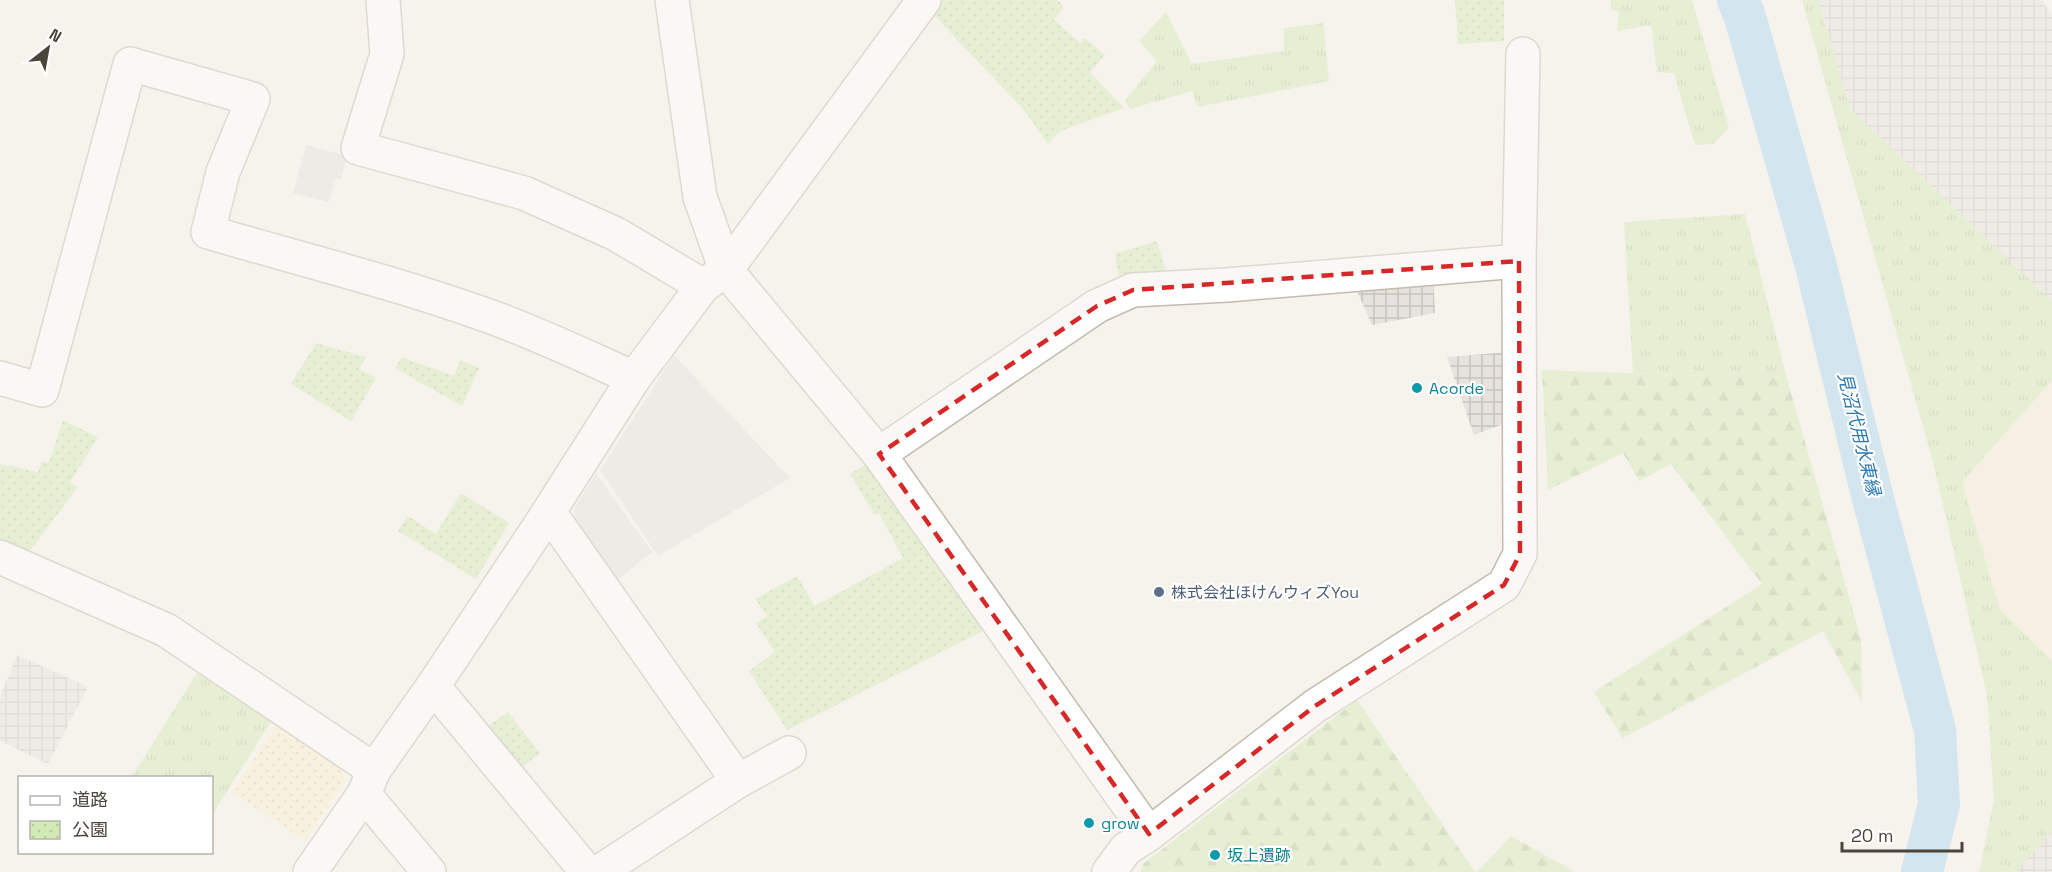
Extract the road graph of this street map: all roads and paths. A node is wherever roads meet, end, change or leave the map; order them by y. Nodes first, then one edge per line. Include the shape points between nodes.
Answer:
1 (382, 0) edge
2 (672, 0) edge
3 (924, 0) edge
4 (1523, 54) dead end
5 (1519, 261) junction
6 (714, 278) junction
7 (0, 378) edge
8 (634, 378) junction
9 (879, 454) junction
10 (549, 512) junction
11 (0, 557) edge
12 (434, 686) junction
13 (789, 753) dead end
14 (738, 781) junction
15 (369, 782) junction
16 (1149, 834) junction
17 (310, 872) edge
18 (429, 872) edge
19 (587, 872) edge
20 (599, 872) edge
21 (1109, 872) edge

1 - 6 street via 387,54 358,148 524,193
2 - 6 street
3 - 6 street
4 - 5 street
5 - 9 street via 1133,290 1097,306
5 - 16 street via 1520,554 1504,585 1315,706
6 - 8 street
6 - 9 street
7 - 8 street via 42,390 130,64 253,99 223,172 208,232 474,311
8 - 10 street
9 - 16 street
10 - 12 street
10 - 14 street
11 - 15 street via 166,630
12 - 15 street
12 - 19 street
13 - 14 street
14 - 20 street
15 - 17 street
15 - 18 street
16 - 21 street via 1125,849

